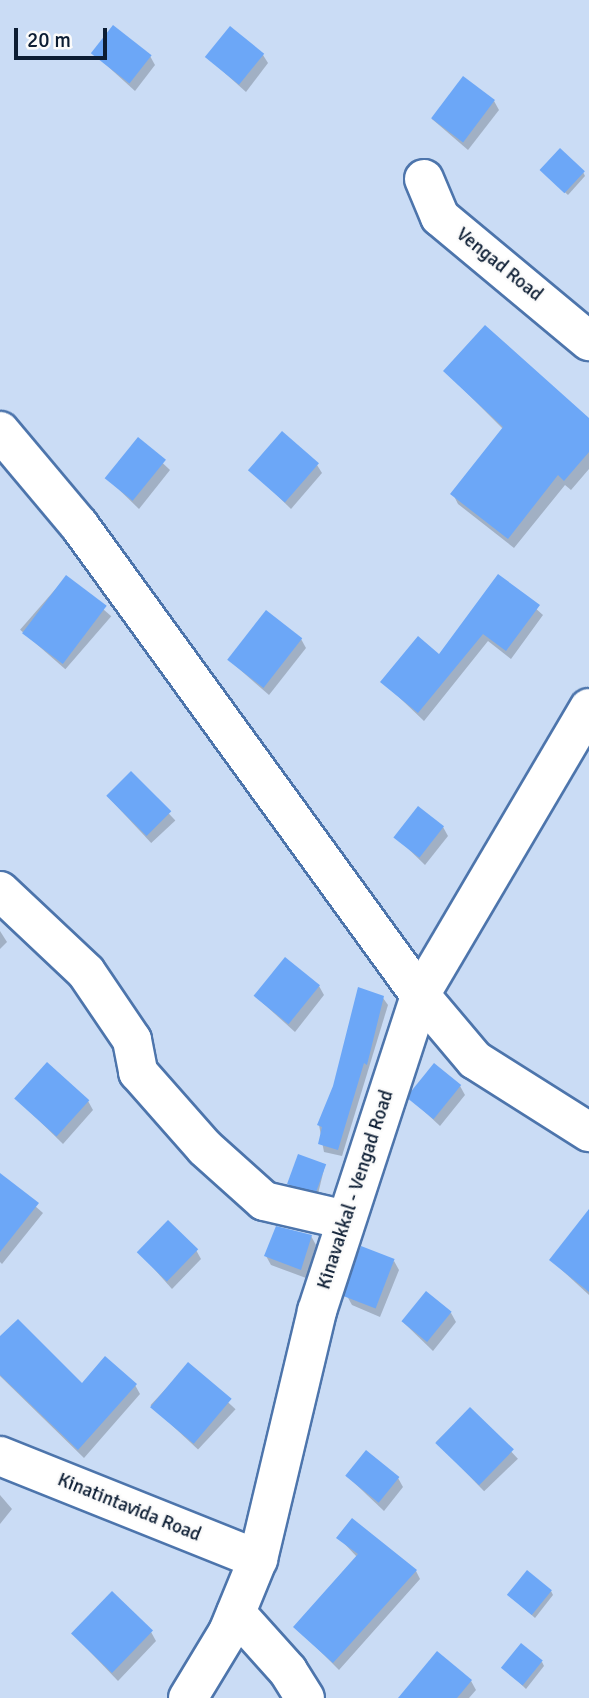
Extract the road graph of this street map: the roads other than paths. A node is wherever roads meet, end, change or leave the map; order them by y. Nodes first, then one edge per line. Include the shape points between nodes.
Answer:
1 (424, 179) dead end
2 (589, 341) edge
3 (0, 431) edge
4 (589, 708) edge
5 (0, 891) edge
6 (419, 995) junction
7 (589, 1132) edge
8 (346, 1220) junction
9 (0, 1456) edge
10 (258, 1559) junction
11 (236, 1613) junction
12 (188, 1698) edge
13 (305, 1698) edge

1 - 2 street, Vengad Road via 440,217
3 - 6 street via 79,525
4 - 6 street, Kinavakkal - Vengad Road
5 - 8 street via 86,972 132,1040 138,1072 205,1148 264,1201
6 - 7 street via 475,1060
6 - 8 street, Kinavakkal - Vengad Road
8 - 10 street, Kinavakkal - Vengad Road via 317,1311
9 - 10 street, Kinatintavida Road
10 - 11 street, Kinavakkal - Vengad Road
11 - 12 street, Kinavakkal - Vengad Road
11 - 13 street

